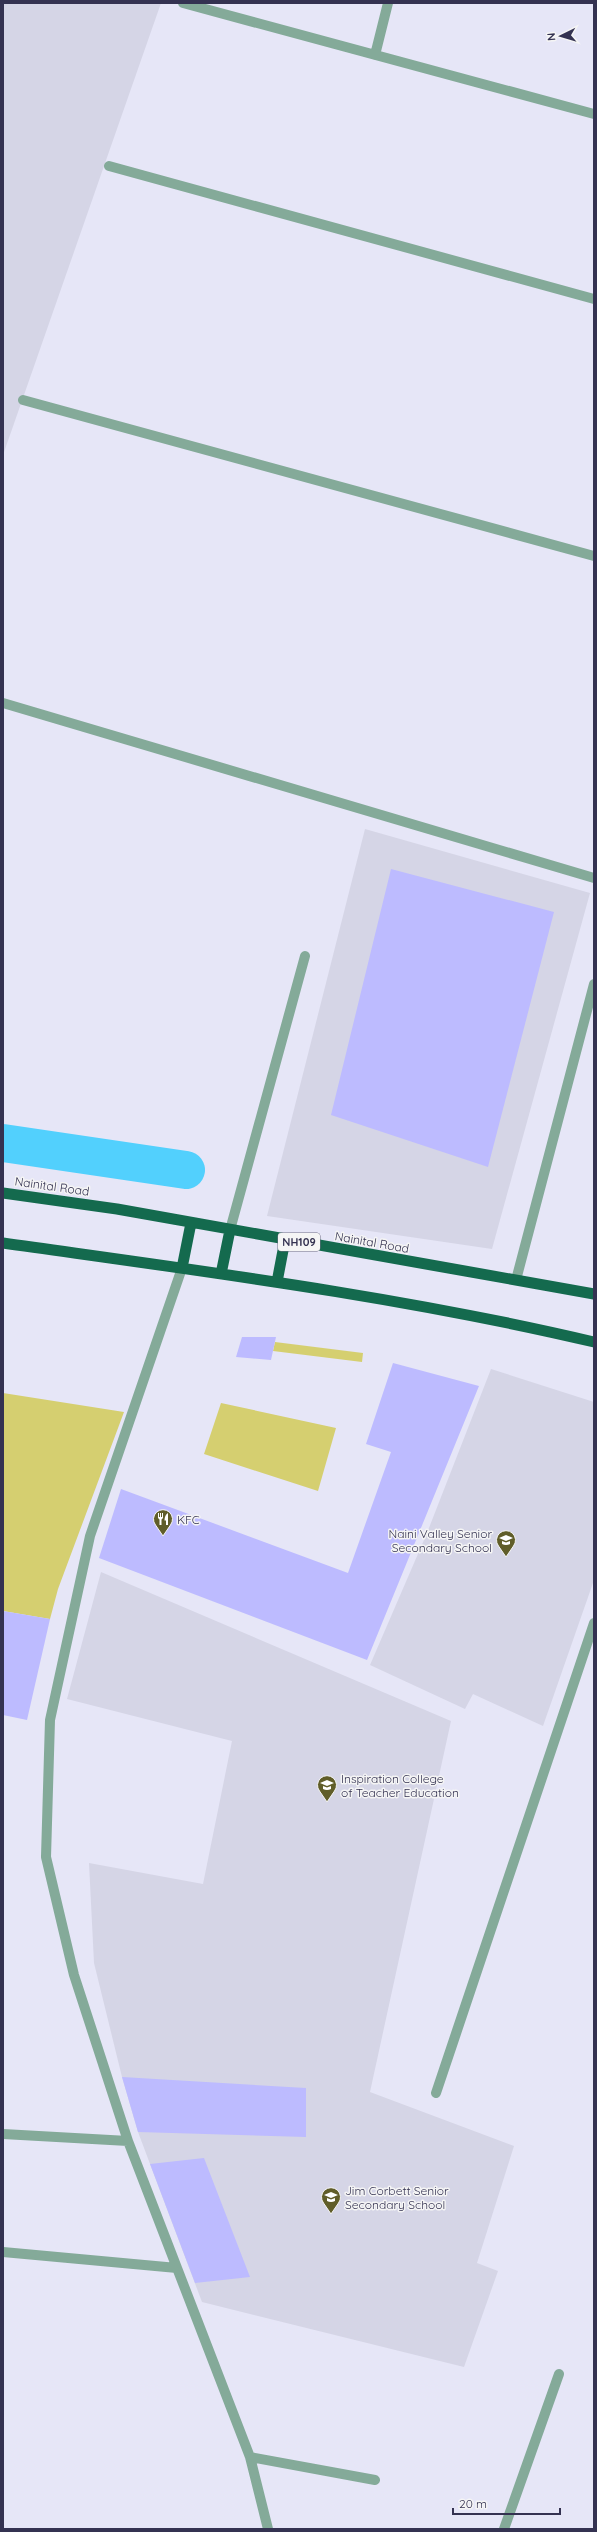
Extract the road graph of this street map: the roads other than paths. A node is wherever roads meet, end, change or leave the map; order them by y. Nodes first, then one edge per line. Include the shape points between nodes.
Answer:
1 (183, 3) edge
2 (388, 3) edge
3 (375, 55) junction
4 (594, 114) edge
5 (109, 166) dead end
6 (594, 299) edge
7 (22, 400) dead end
8 (594, 556) edge
9 (3, 703) edge
10 (594, 878) edge
11 (304, 956) dead end
12 (594, 984) edge
13 (3, 1193) edge
14 (191, 1223) junction
15 (230, 1230) junction
16 (285, 1240) junction
17 (3, 1243) edge
18 (182, 1268) junction
19 (221, 1274) junction
20 (516, 1280) junction
21 (277, 1282) junction
22 (594, 1294) edge
23 (594, 1342) edge
24 (594, 1623) edge
25 (436, 2093) dead end
26 (3, 2134) edge
27 (128, 2141) junction
28 (3, 2252) edge
29 (177, 2268) junction
30 (559, 2374) dead end
31 (250, 2457) junction
32 (375, 2480) dead end
33 (268, 2529) edge
34 (504, 2529) edge

1 - 3 street
2 - 3 street
3 - 4 street
5 - 6 street
7 - 8 street
9 - 10 street
11 - 15 street
12 - 20 street
13 - 14 highway, Nainital Road / NH109 via 117,1209
14 - 15 highway, Nainital Road / NH109
14 - 18 highway
15 - 16 highway, Nainital Road / NH109
15 - 19 highway
16 - 20 highway, Nainital Road / NH109
16 - 21 highway
17 - 18 highway
18 - 19 highway
18 - 27 street via 90,1536 50,1720 46,1857 74,1975
19 - 21 highway
20 - 22 highway, Nainital Road / NH109
21 - 23 highway via 392,1300
24 - 25 street
26 - 27 street
27 - 29 street
28 - 29 street
29 - 31 street
30 - 34 street
31 - 32 street
31 - 33 street

